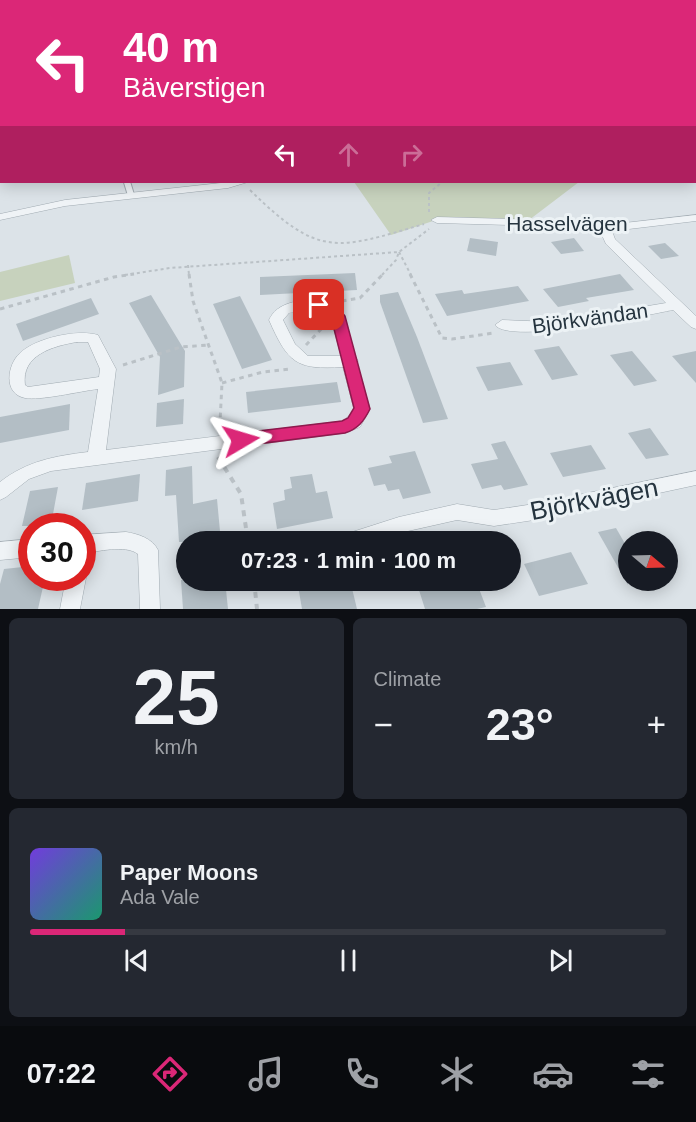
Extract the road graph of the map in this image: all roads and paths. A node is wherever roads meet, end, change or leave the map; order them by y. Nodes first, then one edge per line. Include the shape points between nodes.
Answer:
1 (126, 183) edge
2 (233, 183) edge
3 (243, 183) edge
4 (441, 183) edge
5 (131, 195) junction
6 (0, 217) edge
7 (696, 218) edge
8 (437, 220) junction
9 (606, 228) junction
10 (399, 252) junction
11 (188, 265) junction
12 (677, 305) junction
13 (0, 309) edge
14 (333, 310) junction
15 (696, 324) edge
16 (502, 325) joint
17 (208, 345) junction
18 (299, 358) junction
19 (351, 361) junction
20 (107, 376) junction
21 (222, 383) junction
22 (220, 442) junction
23 (96, 458) junction
24 (696, 478) edge
25 (0, 492) edge
26 (246, 531) edge
27 (380, 531) edge
28 (96, 545) edge
29 (18, 549) edge
30 (0, 551) edge
31 (73, 591) edge
32 (255, 591) edge
33 (70, 609) edge
34 (150, 609) edge
35 (257, 609) edge

1 - 5 lane
2 - 5 street
3 - 8 path via 310,239 361,241
4 - 8 path via 429,193 428,210
5 - 6 street via 65,203
7 - 9 street, Hasselvägen
8 - 9 street, Hasselvägen
8 - 10 path
9 - 12 street via 610,241
10 - 11 path
10 - 14 path via 360,298 340,302
10 - 16 path via 442,338 502,331
11 - 13 path via 114,277
11 - 17 path via 193,301
12 - 15 street
12 - 16 street, Björkvändan via 552,327
14 - 18 path
14 - 18 street via 319,305 279,313 276,320
14 - 19 street
17 - 20 path via 181,347
17 - 21 path
18 - 19 street via 312,364
18 - 21 path via 296,367
19 - 22 street via 362,409 354,422 345,427
20 - 20 street via 27,393 21,391 17,380 19,365 31,353 79,335 93,338 106,361
20 - 23 street
21 - 22 path
22 - 23 street
22 - 26 path via 219,462 241,494
23 - 25 street via 36,468
24 - 27 street, Björkvägen via 494,518 457,512
28 - 34 street via 131,541 148,550
29 - 30 street
31 - 33 street
32 - 35 path

